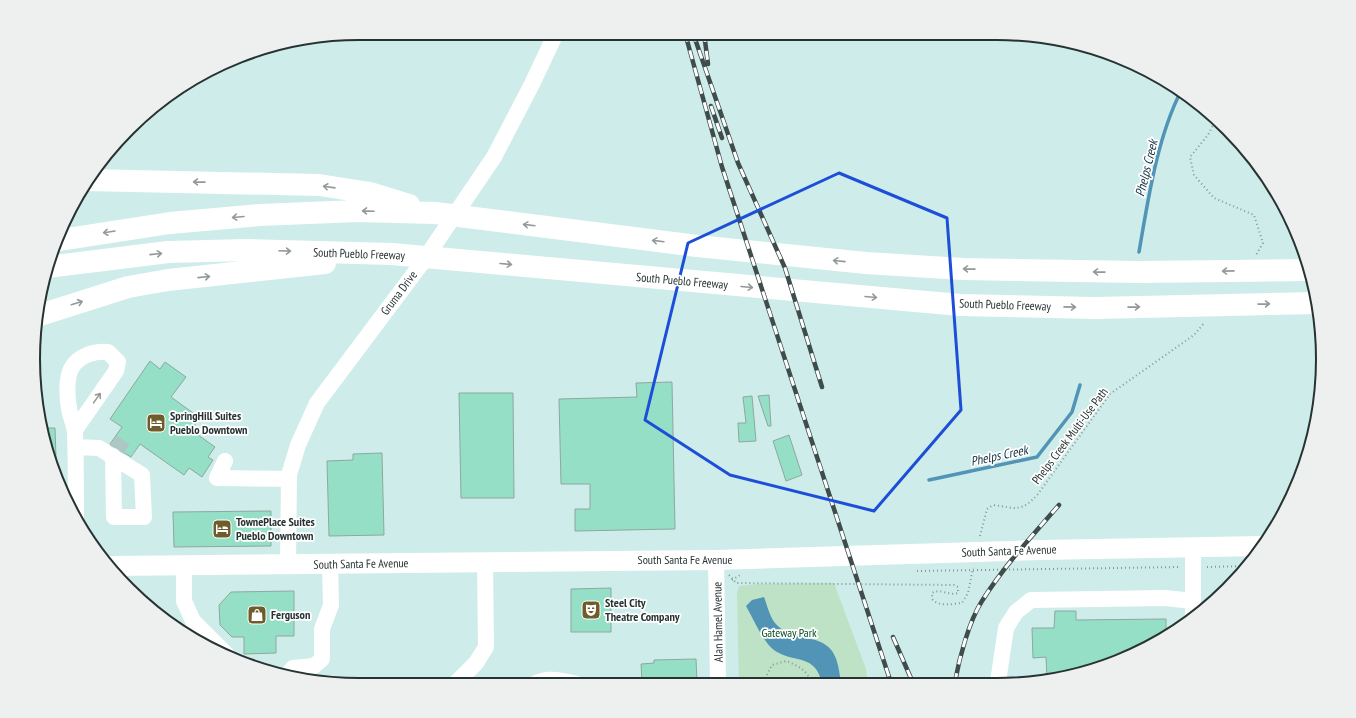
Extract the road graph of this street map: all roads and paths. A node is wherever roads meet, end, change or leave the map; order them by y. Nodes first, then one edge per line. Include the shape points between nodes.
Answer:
1 (553, 40) edge
2 (1213, 124) edge
3 (95, 180) edge
4 (435, 213) junction
5 (63, 240) edge
6 (392, 254) junction
7 (1255, 256) dead end
8 (54, 266) edge
9 (1303, 270) edge
10 (1311, 303) edge
11 (43, 314) edge
12 (1208, 319) dead end
13 (74, 430) junction
14 (75, 447) junction
15 (108, 449) junction
16 (132, 456) tunnel mouth
17 (225, 461) dead end
18 (139, 473) junction
19 (289, 479) junction
20 (76, 505) edge
21 (984, 514) dead end
22 (1193, 547) junction
23 (1254, 547) edge
24 (716, 560) junction
25 (485, 562) junction
26 (330, 564) junction
27 (184, 565) junction
28 (288, 565) junction
29 (116, 566) edge
30 (1239, 566) edge
31 (1193, 567) junction
32 (914, 571) dead end
33 (743, 574) dead end
34 (732, 579) junction
35 (729, 582) dead end
36 (968, 593) dead end
37 (1193, 601) junction
38 (1193, 610) edge
39 (215, 643) edge
40 (291, 671) edge
41 (463, 678) edge
42 (718, 678) edge
43 (767, 678) edge
44 (810, 678) edge
45 (999, 678) edge

1 - 19 street, Gruma Drive via 494,157 422,263 317,403 298,445
2 - 7 path via 1190,157 1194,175 1214,198 1254,215 1263,243
4 -> 3 highway via 370,193 319,185
4 -> 5 highway via 358,211 260,215 170,223
9 -> 4 highway via 1138,272 964,269 866,264
8 -> 6 highway, South Pueblo Freeway via 168,252 247,250
6 -> 10 highway, South Pueblo Freeway via 960,305 1095,308
11 -> 6 highway via 128,287 154,282
12 - 21 path, Phelps Creek Multi-Use Path via 1194,335 1110,394 1028,505 1019,509 992,505
13 -> 13 street via 116,371 118,362 108,352 88,354 71,369 68,383 69,409
13 - 14 street
14 - 15 street
14 - 20 street
15 - 18 street
15 - 18 street via 114,518 144,518 142,475
16 - 18 street
17 - 19 street via 217,478
19 - 28 street, Gruma Drive
22 - 23 main road, South Santa Fe Avenue
22 - 24 main road, South Santa Fe Avenue
22 - 31 street
24 - 25 main road, South Santa Fe Avenue
24 - 34 path
24 - 42 street, Alan Hamel Avenue
25 - 26 main road, South Santa Fe Avenue
25 - 41 street via 486,647
26 - 28 main road, South Santa Fe Avenue
26 - 40 street via 331,605 322,629 322,659 314,666 294,668
27 - 28 main road, South Santa Fe Avenue
27 - 29 main road, South Santa Fe Avenue
27 - 39 street via 184,601 192,621
30 - 31 path
31 - 32 path
31 - 37 street
33 - 34 path
34 - 35 path
34 - 36 path via 736,583 939,584 958,587 958,593 954,594 935,591 932,593 932,599 940,604 962,603
37 - 38 street
37 - 45 street via 1165,598 1031,600 1016,612 1006,628
43 - 44 path via 772,665 786,661 797,665

